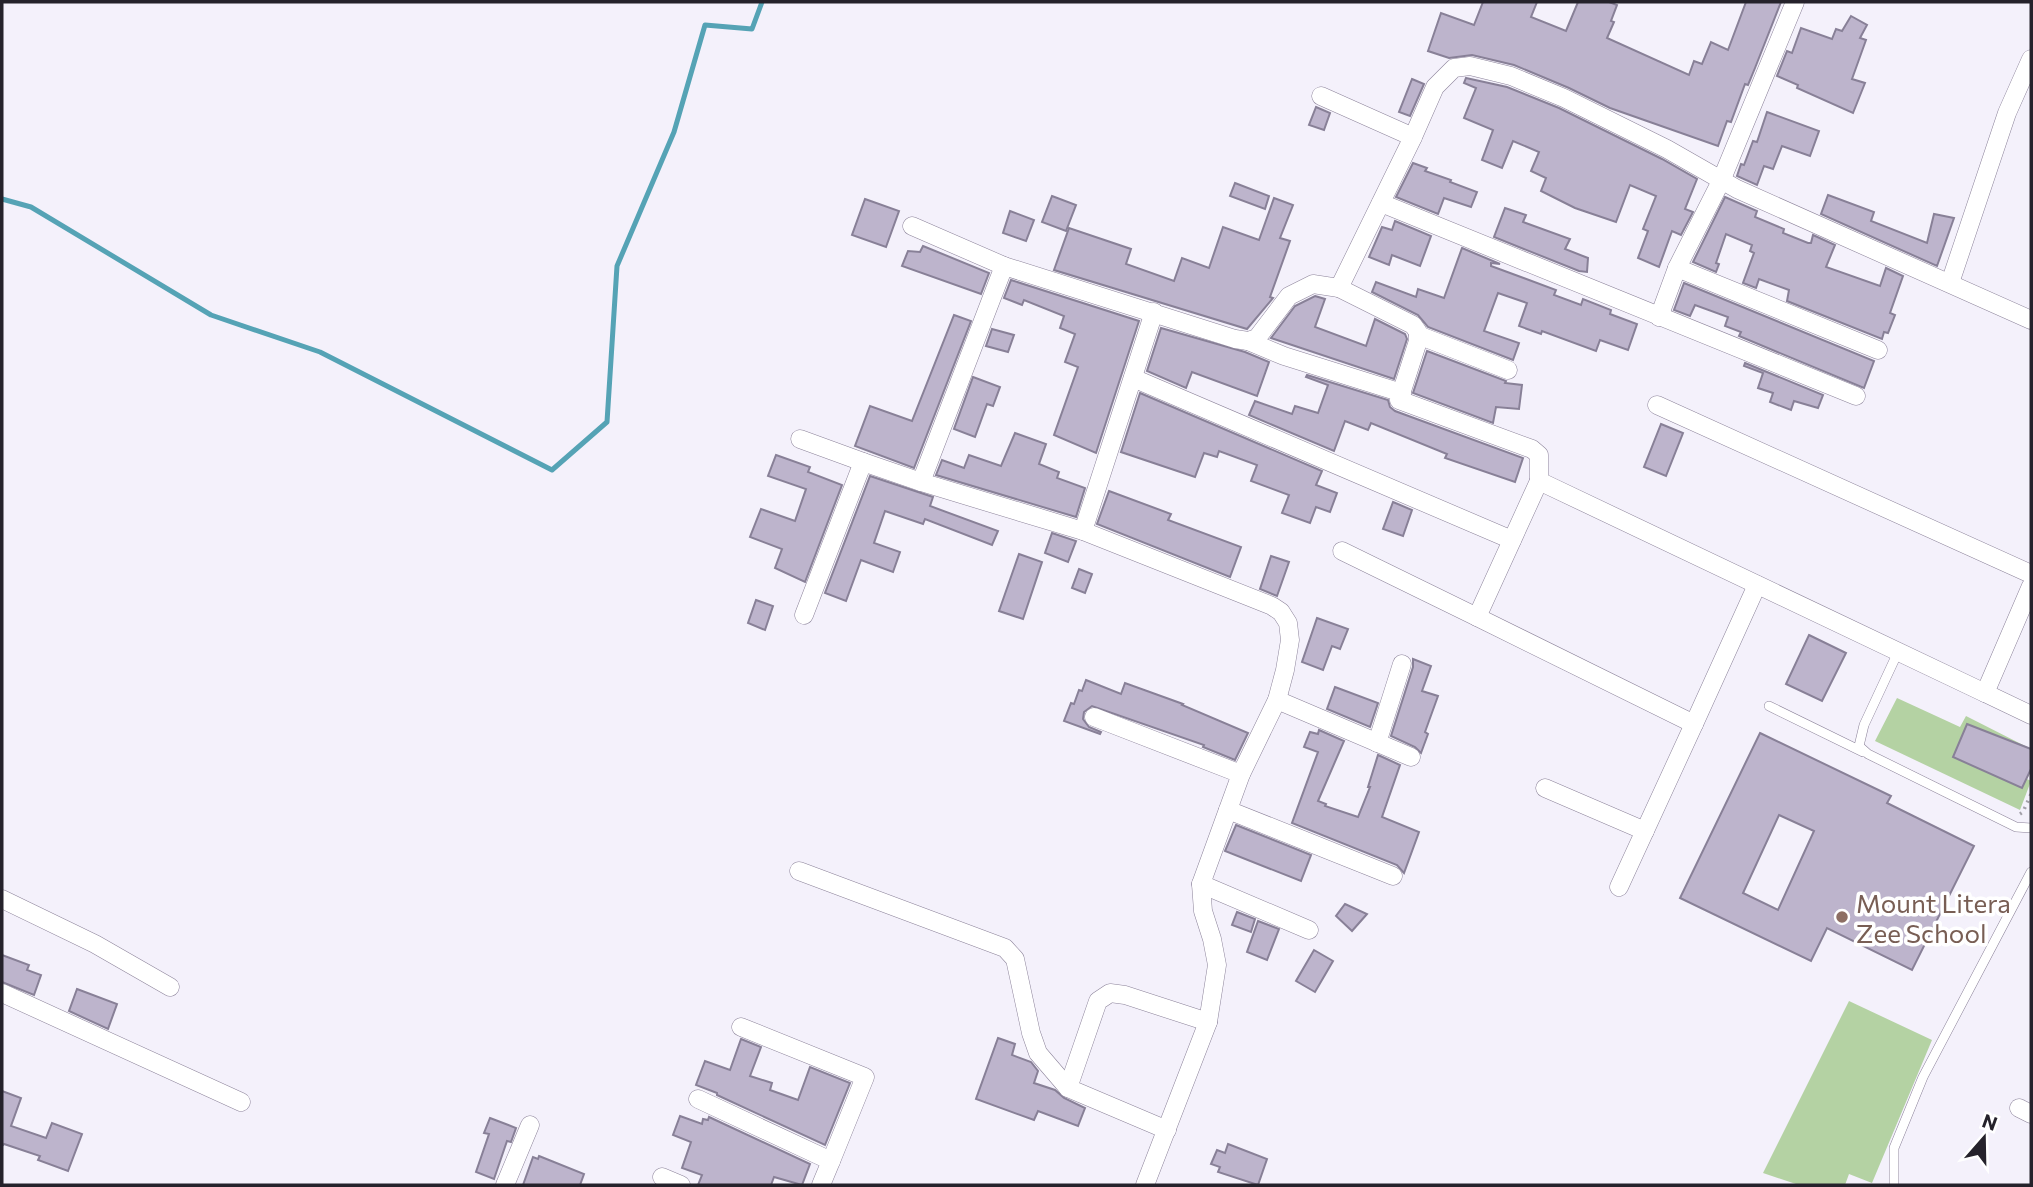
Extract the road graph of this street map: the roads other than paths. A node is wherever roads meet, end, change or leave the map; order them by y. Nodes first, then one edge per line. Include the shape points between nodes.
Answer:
1 (1795, 2) edge
2 (2031, 59) edge
3 (1321, 96) dead end
4 (1413, 137) junction
5 (1721, 181) junction
6 (1381, 203) junction
7 (912, 226) dead end
8 (1004, 266) junction
9 (1677, 268) junction
10 (1950, 283) junction
11 (1339, 288) junction
12 (1154, 312) junction
13 (1659, 317) junction
14 (2031, 320) edge
15 (1418, 335) junction
16 (1248, 341) junction
17 (1878, 350) dead end
18 (1508, 370) dead end
19 (1133, 378) junction
20 (1402, 393) junction
21 (1856, 396) dead end
22 (1657, 405) dead end
23 (800, 439) dead end
24 (863, 462) junction
25 (1539, 481) junction
26 (921, 482) junction
27 (1083, 531) junction
28 (1512, 540) junction
29 (1342, 551) dead end
30 (2031, 574) edge
31 (1757, 585) junction
32 (2031, 586) edge
33 (804, 615) dead end
34 (1477, 617) junction
35 (1898, 652) junction
36 (1402, 664) dead end
37 (1985, 693) junction
38 (1277, 701) junction
39 (1769, 706) dead end
40 (2031, 715) edge
41 (1094, 717) dead end
42 (1694, 724) junction
43 (1377, 743) junction
44 (1868, 754) junction
45 (1411, 757) dead end
46 (1241, 774) junction
47 (1545, 788) dead end
48 (1228, 810) junction
49 (2016, 827) junction
50 (2031, 828) edge
51 (1645, 831) junction
52 (2031, 836) edge
53 (799, 871) dead end
54 (2031, 872) edge
55 (1393, 876) dead end
56 (1201, 884) junction
57 (1619, 887) dead end
58 (2, 898) edge
59 (1309, 930) dead end
60 (170, 987) dead end
61 (2, 993) edge
62 (1208, 1022) junction
63 (741, 1027) dead end
64 (1068, 1088) junction
65 (698, 1099) dead end
66 (241, 1102) dead end
67 (530, 1125) dead end
68 (1167, 1129) junction
69 (831, 1161) junction
70 (662, 1177) dead end
71 (505, 1185) edge
72 (681, 1185) edge
73 (821, 1185) edge
74 (1145, 1185) edge
75 (1894, 1185) edge

1 - 5 street
2 - 10 street via 2007,114
3 - 4 street
4 - 5 street via 1435,87 1454,68 1470,66 1511,76 1564,98
4 - 6 street
5 - 9 street
5 - 10 street
6 - 11 street
6 - 13 street
7 - 8 street
8 - 12 street
8 - 26 street
9 - 13 street
9 - 17 street
10 - 14 street
11 - 15 street via 1413,325
11 - 16 street via 1314,284 1289,296 1257,338
12 - 16 street
12 - 19 street
13 - 21 street
15 - 18 street
15 - 20 street
16 - 20 street
19 - 27 street
19 - 28 street
20 - 25 street via 1399,400 1532,449 1539,456
22 - 30 street
23 - 24 street
24 - 26 street
24 - 33 street
25 - 28 street
25 - 31 street
26 - 27 street
27 - 38 street via 1281,612 1290,640
28 - 34 street
29 - 34 street
31 - 35 street
31 - 42 street
32 - 37 street
34 - 42 street
35 - 37 street
35 - 44 lane via 1860,736 1859,746
36 - 43 street
37 - 40 street
38 - 43 street
38 - 46 street
39 - 44 lane
41 - 46 street
42 - 51 street
43 - 45 street
44 - 49 lane
46 - 48 street
47 - 51 street
48 - 55 street
48 - 56 street
49 - 50 lane
49 - 52 lane
51 - 57 street
53 - 64 street via 1005,948 1015,959 1038,1054
54 - 75 lane via 1923,1077 1894,1148
56 - 59 street
56 - 62 street via 1217,965
58 - 60 street
61 - 66 street
62 - 64 street via 1110,993 1098,1001
62 - 68 street
63 - 69 street via 865,1077
64 - 68 street
65 - 69 street
67 - 71 street
68 - 74 street
69 - 73 street
70 - 72 street

